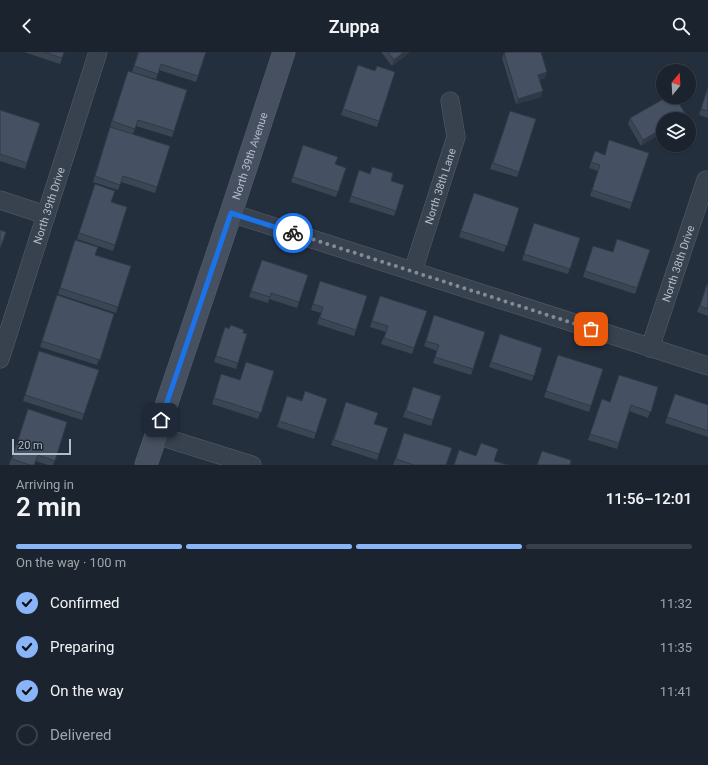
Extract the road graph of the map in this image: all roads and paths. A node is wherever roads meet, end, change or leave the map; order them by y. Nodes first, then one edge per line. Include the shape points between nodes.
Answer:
1 (98, 52) edge
2 (284, 52) edge
3 (450, 101) dead end
4 (706, 180) dead end
5 (0, 200) edge
6 (231, 213) junction
7 (46, 215) junction
8 (413, 271) junction
9 (650, 348) junction
10 (0, 360) edge
11 (708, 366) edge
12 (156, 435) junction
13 (146, 465) edge
14 (252, 465) edge

1 - 7 street, North 39th Drive
2 - 6 street, North 39th Avenue
3 - 8 street, North 38th Lane via 456,137
4 - 9 street, North 38th Drive
5 - 7 street
6 - 8 street
6 - 12 street, North 39th Avenue
7 - 10 street, North 39th Drive
8 - 9 street
9 - 11 street
12 - 13 street, North 39th Avenue
12 - 14 street

